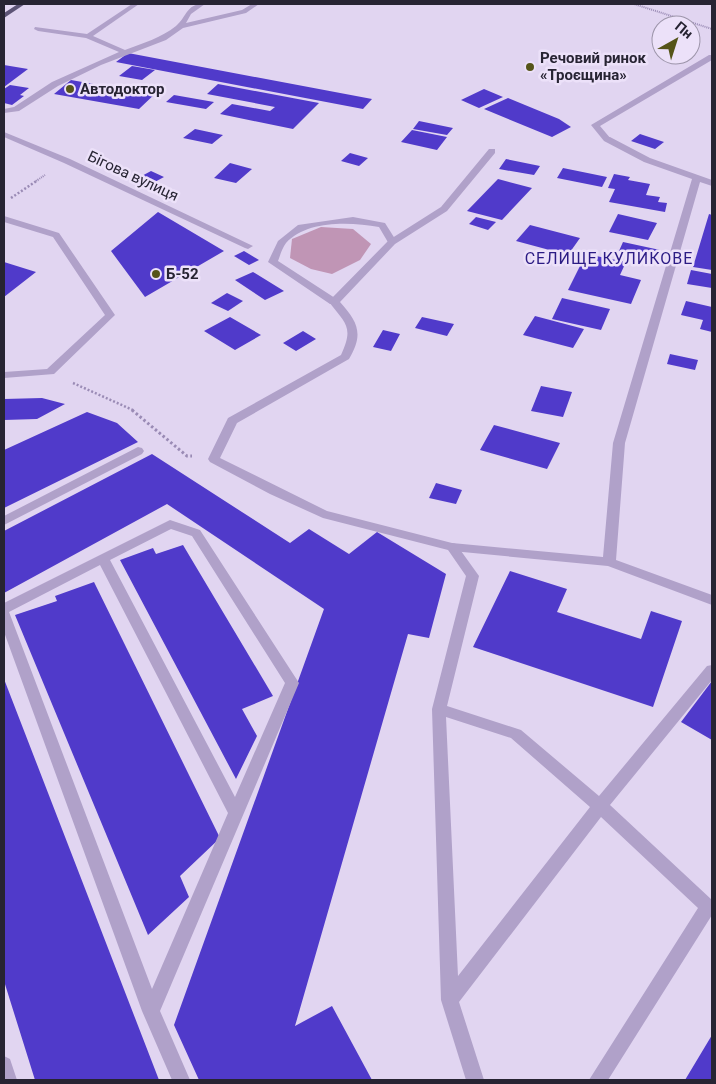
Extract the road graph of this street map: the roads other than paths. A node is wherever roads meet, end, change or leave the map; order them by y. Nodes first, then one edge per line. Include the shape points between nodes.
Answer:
1 (22, 4) edge
2 (136, 4) edge
3 (202, 4) edge
4 (256, 4) edge
5 (4, 16) edge
6 (181, 26) junction
7 (38, 29) dead end
8 (88, 36) junction
9 (124, 52) junction
10 (712, 57) edge
11 (4, 111) edge
12 (4, 134) edge
13 (492, 151) dead end
14 (697, 178) junction
15 (712, 183) edge
16 (4, 219) edge
17 (392, 242) junction
18 (248, 246) dead end
19 (334, 302) junction
20 (4, 375) edge
21 (138, 451) dead end
22 (4, 520) edge
23 (452, 547) junction
24 (103, 558) junction
25 (608, 562) junction
26 (712, 600) edge
27 (4, 609) edge
28 (4, 614) edge
29 (712, 670) edge
30 (439, 708) junction
31 (600, 806) junction
32 (236, 813) junction
33 (450, 1000) junction
34 (151, 1011) junction
35 (4, 1065) edge
36 (8, 1080) edge
37 (181, 1080) edge
38 (475, 1080) edge
39 (598, 1080) edge

1 - 5 main road
2 - 8 street
3 - 6 street via 188,13
4 - 6 street via 244,12
6 - 9 street via 163,38
7 - 8 street
8 - 9 street
9 - 11 street via 55,84 16,109
10 - 14 street via 595,125 607,139 647,160
12 - 18 street, Бігова вулиця
13 - 17 street via 444,209
14 - 15 street
14 - 25 street via 619,443
16 - 20 street via 56,235 110,315 50,372
17 - 19 street
17 - 19 street via 382,225 353,220 301,227 281,243 273,262
19 - 23 street via 352,321 353,340 345,357 232,421 214,458 323,514
21 - 22 street
23 - 25 street
23 - 30 street via 473,576
24 - 27 street
24 - 32 street
24 - 32 street via 170,524 196,533 292,682
25 - 26 street
28 - 34 street
29 - 31 street
30 - 31 street via 516,734
30 - 33 street
31 - 33 street
31 - 39 street via 708,907
32 - 34 street
33 - 38 street
34 - 37 street
35 - 36 street

